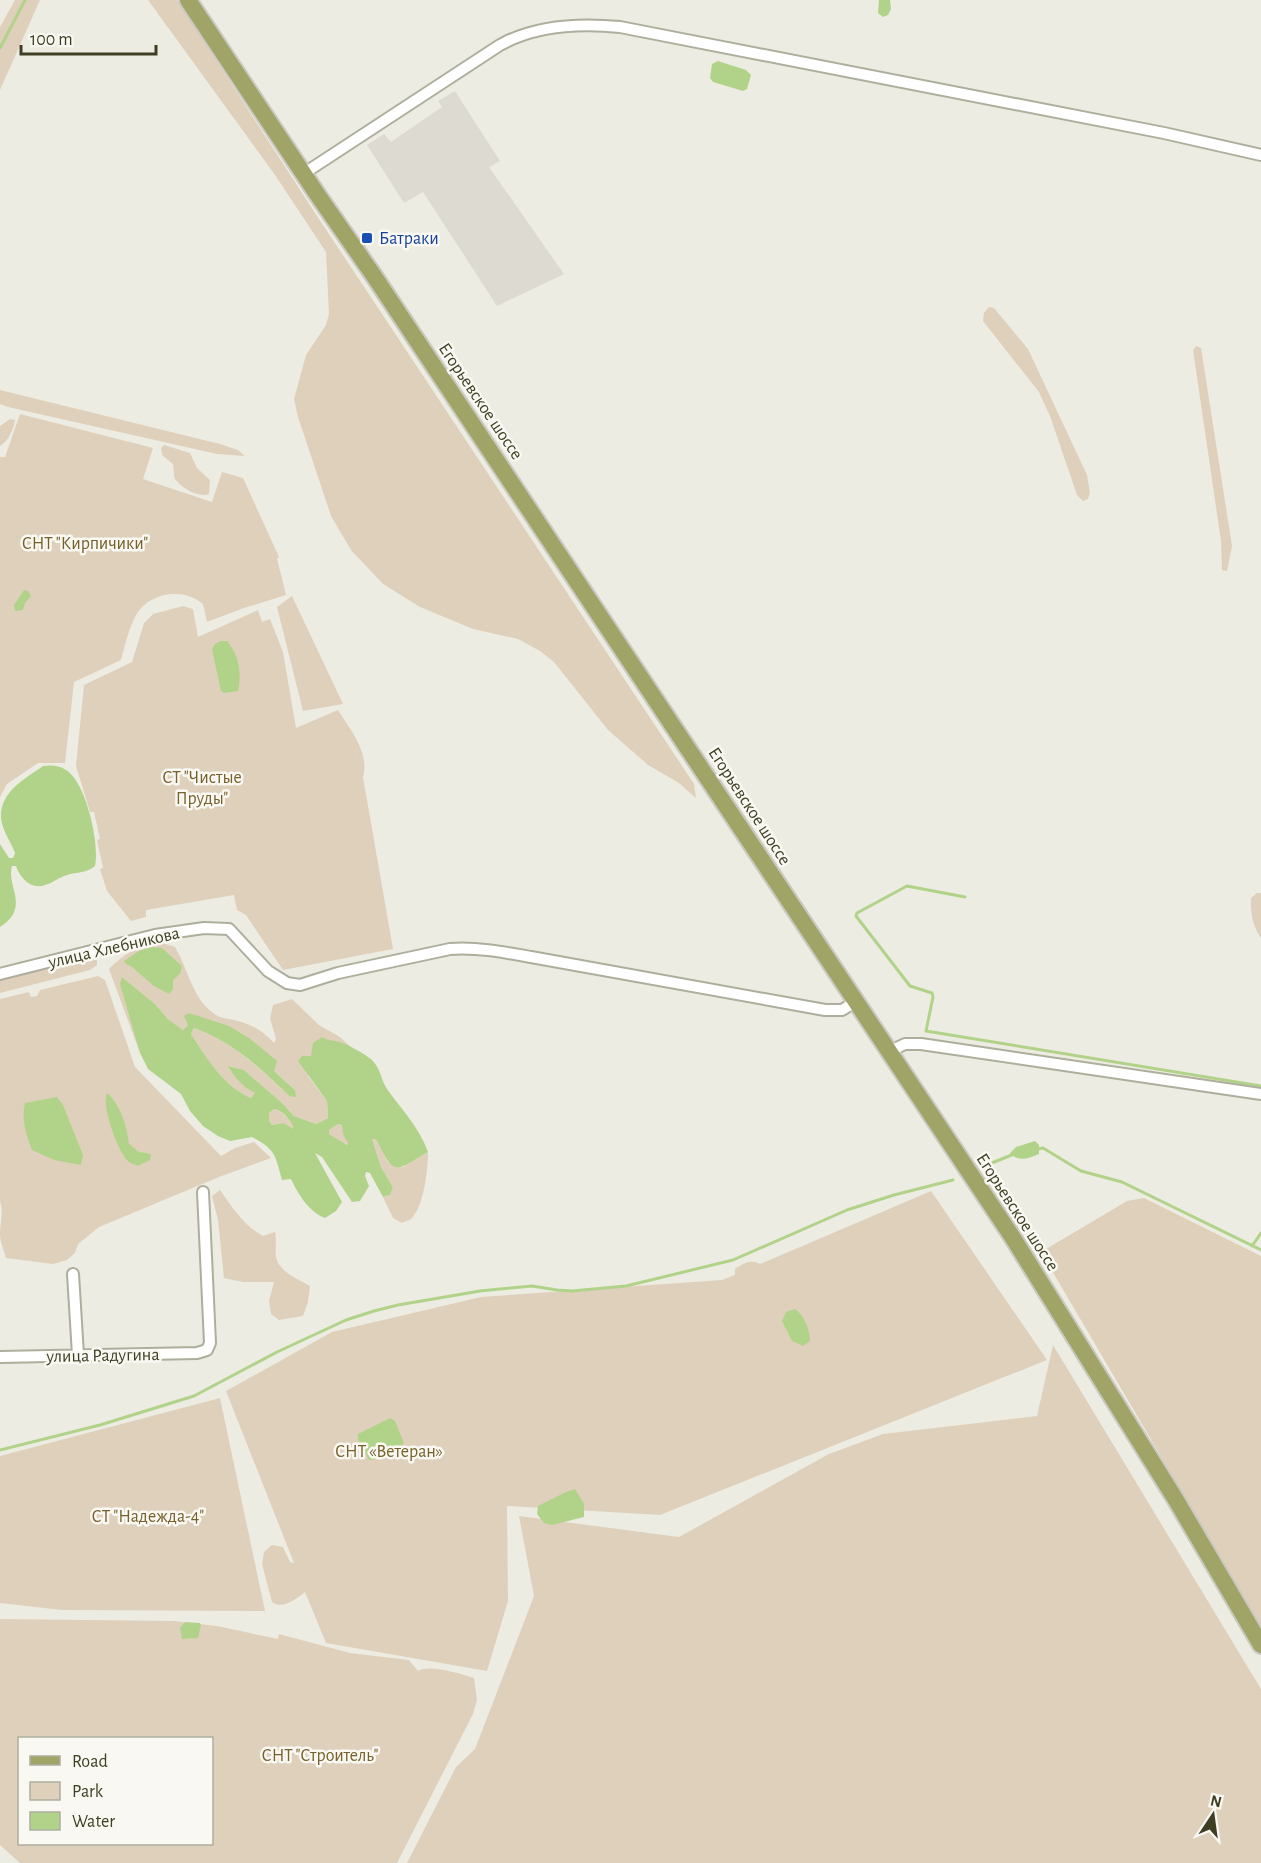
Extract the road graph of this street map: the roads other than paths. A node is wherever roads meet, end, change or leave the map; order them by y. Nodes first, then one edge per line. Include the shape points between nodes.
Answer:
1 (188, 0) edge
2 (1261, 155) edge
3 (303, 174) junction
4 (0, 974) edge
5 (855, 1002) junction
6 (888, 1052) junction
7 (1261, 1094) edge
8 (202, 1192) dead end
9 (73, 1274) dead end
10 (78, 1355) junction
11 (0, 1357) edge
12 (1261, 1646) edge

1 - 3 main road, Егорьевское шоссе
2 - 3 street via 620,27 593,25 541,29 516,36
3 - 5 main road, Егорьевское шоссе
4 - 5 street, улица Хлебникова via 155,935 204,928 229,929 268,971 287,983 300,985 338,973 466,948 825,1010 842,1010
5 - 6 main road, Егорьевское шоссе
6 - 7 street via 905,1044 921,1044
6 - 12 main road, Егорьевское шоссе via 1013,1238 1176,1500
8 - 10 street, улица Радугина via 210,1343 207,1350
9 - 10 street
10 - 11 street, улица Радугина

